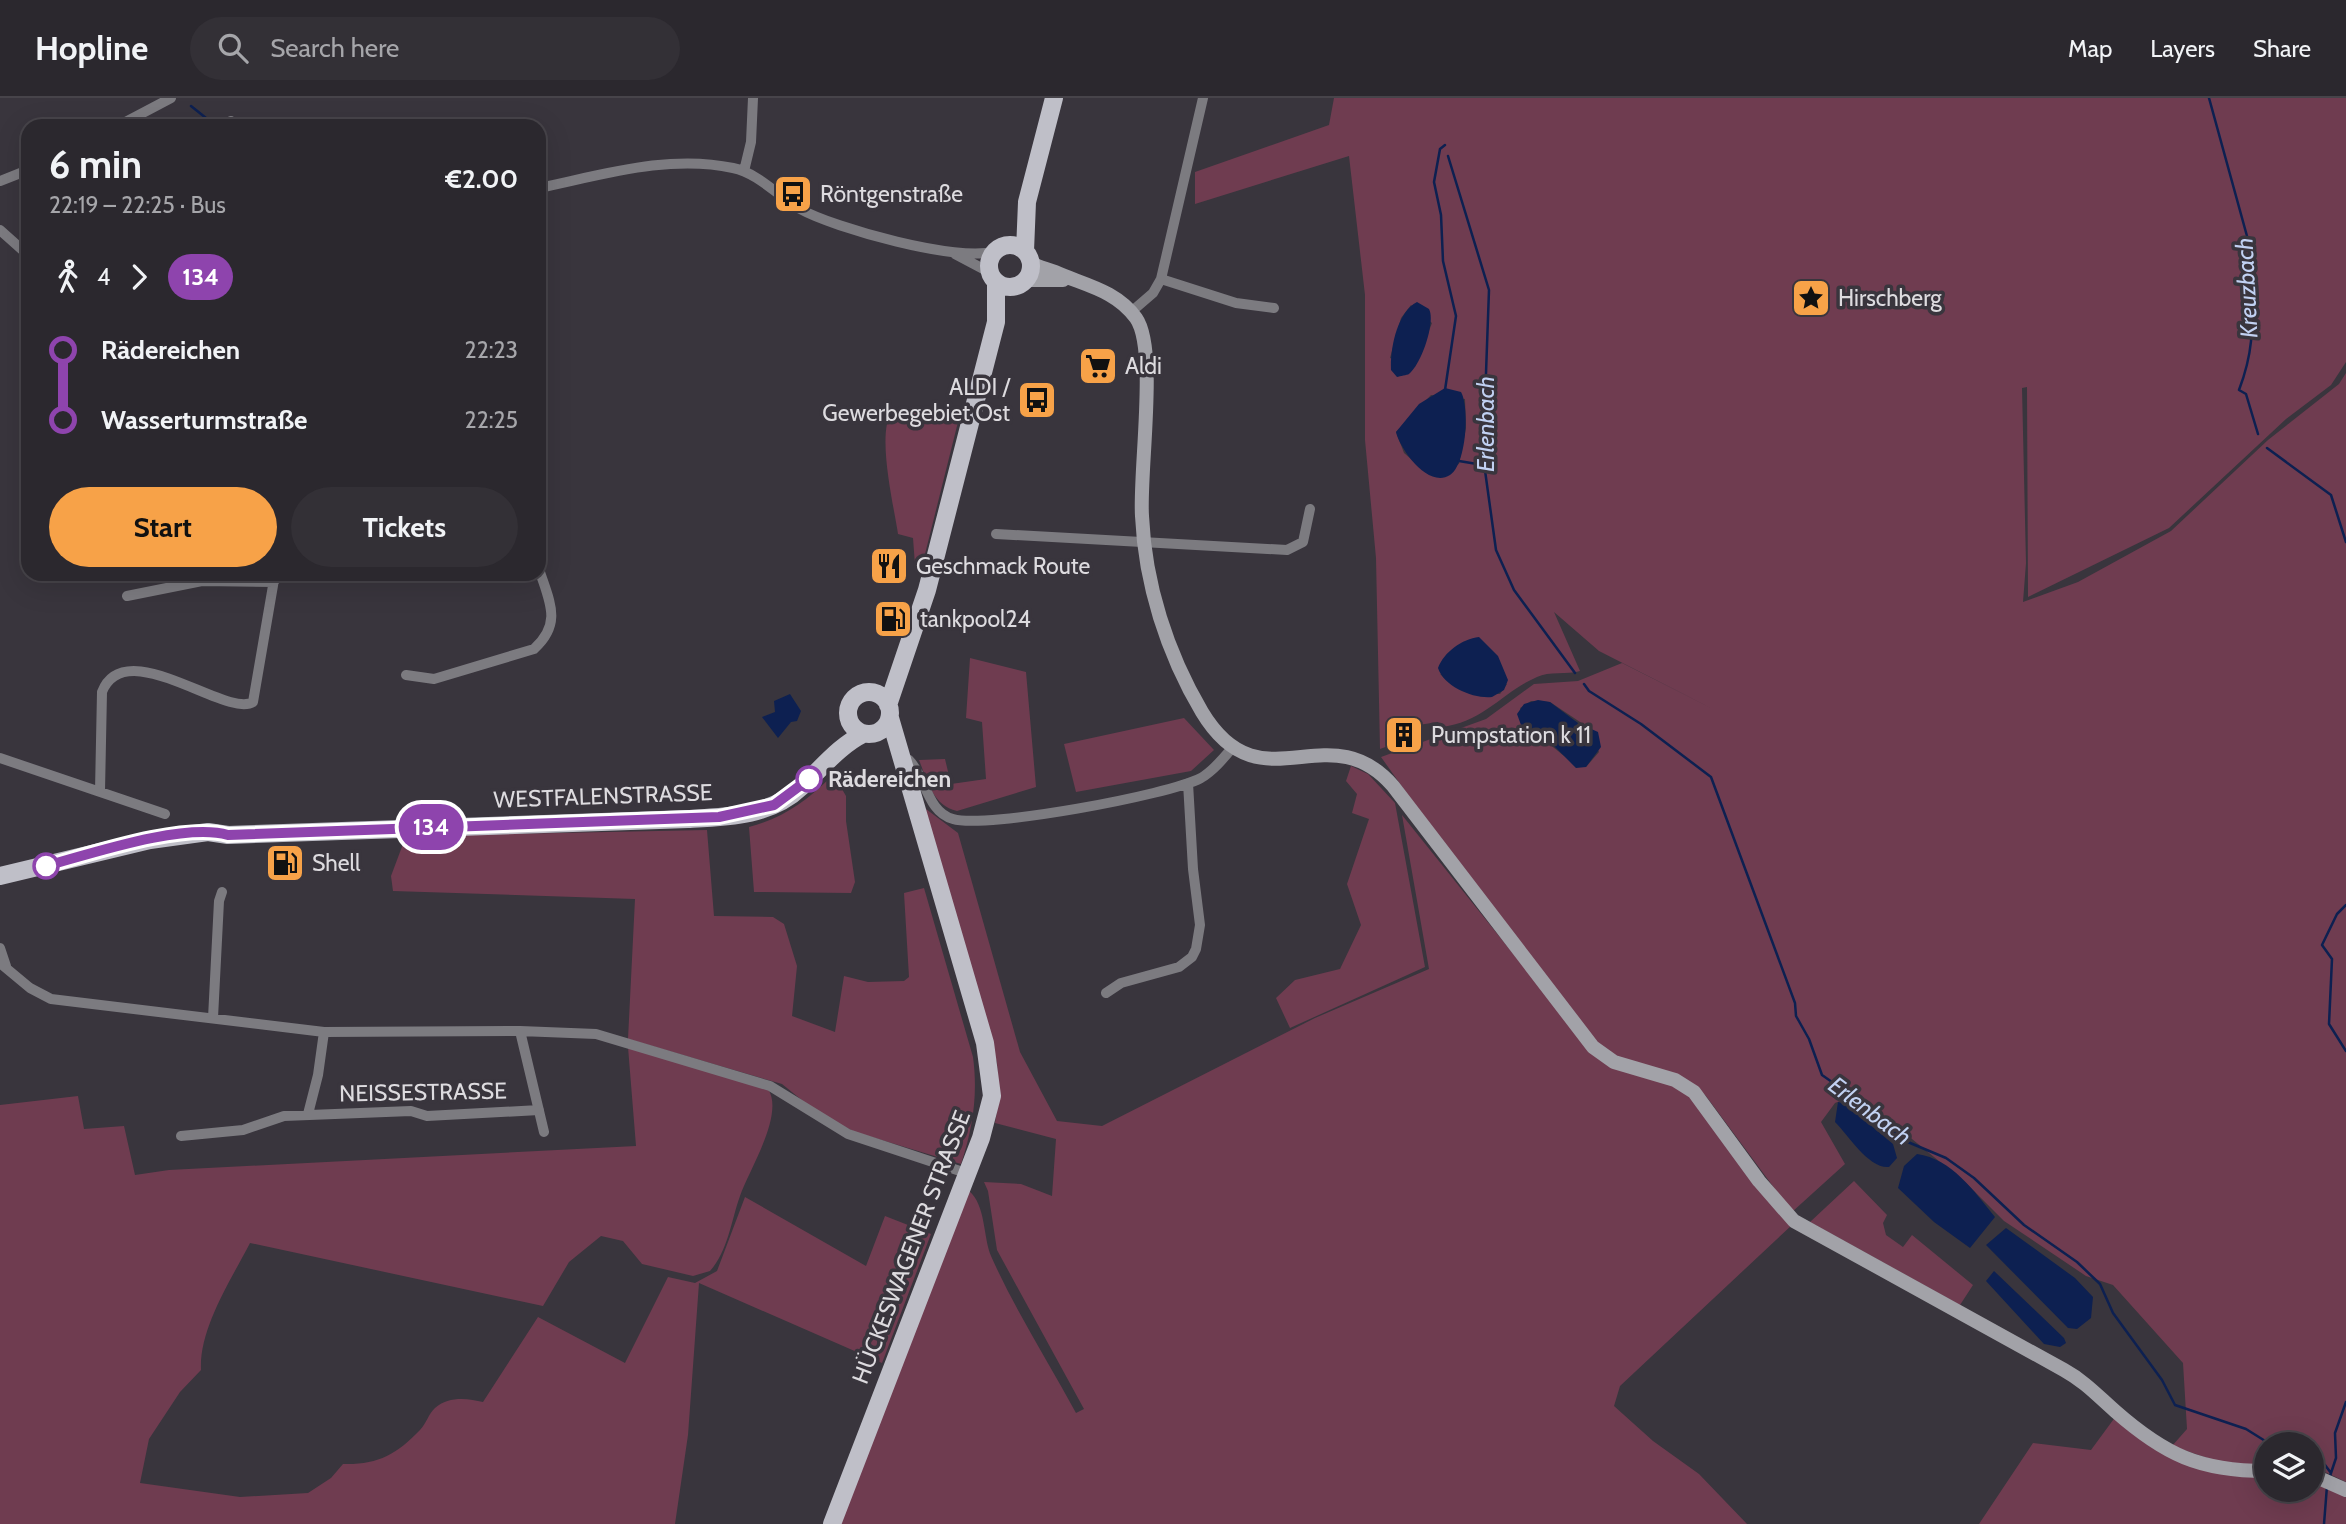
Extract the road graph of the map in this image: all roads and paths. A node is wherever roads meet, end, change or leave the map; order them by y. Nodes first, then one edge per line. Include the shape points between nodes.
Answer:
1 (171, 98) edge
2 (753, 98) edge
3 (1054, 98) edge
4 (1203, 98) edge
5 (131, 119) edge
6 (744, 171) junction
7 (21, 173) edge
8 (0, 181) edge
9 (546, 187) edge
10 (1027, 202) junction
11 (0, 230) edge
12 (1000, 248) junction
13 (21, 249) edge
14 (952, 253) junction
15 (1028, 256) junction
16 (992, 277) junction
17 (1161, 279) junction
18 (1069, 280) junction
19 (1020, 284) junction
20 (1274, 307) dead end
21 (1131, 312) junction
22 (996, 322) junction
23 (1310, 509) dead end
24 (996, 534) dead end
25 (1143, 541) junction
26 (202, 581) edge
27 (274, 581) edge
28 (543, 581) edge
29 (127, 596) dead end
30 (900, 667) junction
31 (406, 675) dead end
32 (873, 693) junction
33 (889, 712) junction
34 (849, 721) junction
35 (870, 734) junction
36 (1232, 748) junction
37 (833, 755) junction
38 (0, 758) edge
39 (899, 758) junction
40 (1188, 783) junction
41 (100, 791) junction
42 (165, 814) dead end
43 (228, 835) junction
44 (0, 876) edge
45 (0, 892) edge
46 (222, 892) dead end
47 (0, 948) edge
48 (3, 965) edge
49 (1106, 993) dead end
50 (213, 1018) junction
51 (520, 1031) junction
52 (324, 1032) junction
53 (539, 1110) junction
54 (308, 1114) junction
55 (544, 1132) dead end
56 (181, 1136) dead end
57 (966, 1173) junction
58 (2254, 1471) edge
59 (832, 1524) edge

1 - 5 street
2 - 6 street
3 - 10 main road
4 - 17 street
6 - 9 street via 696,162 664,164
6 - 14 street via 799,208 837,225
7 - 8 street
10 - 12 main road
10 - 15 main road
11 - 13 street
12 - 14 street
12 - 15 main road via 1014,245
12 - 16 main road via 989,261
14 - 16 street
15 - 18 street
15 - 19 main road
16 - 19 main road via 1005,287
16 - 22 main road
17 - 20 street via 1236,303
17 - 21 street
18 - 19 street
18 - 21 street via 1105,291
19 - 22 main road
21 - 25 street via 1143,331 1148,357
22 - 30 main road via 927,590
23 - 25 street via 1306,536 1293,549
24 - 25 street
25 - 36 street via 1156,601 1176,660 1202,712
26 - 29 street
27 - 41 street via 253,702 248,706 182,682 130,671 111,678 102,692
28 - 31 street via 552,625 546,639 534,649 442,677
30 - 32 main road
30 - 33 main road
32 - 33 main road
32 - 34 main road via 854,698
33 - 35 main road via 885,727
33 - 39 main road, HÜCKESWAGENER STRASSE
34 - 35 main road
34 - 37 main road, WESTFALENSTRASSE
35 - 37 main road, WESTFALENSTRASSE
35 - 39 main road, HÜCKESWAGENER STRASSE via 887,740
36 - 40 street via 1214,768
36 - 58 street via 1265,760 1334,754 1361,761 1387,780 1593,1046 1614,1062 1675,1080 1694,1092 1794,1221 2064,1370 2188,1461 2219,1470
37 - 43 main road, WESTFALENSTRASSE via 786,799 760,810 719,817
38 - 41 street
39 - 40 street via 918,769 936,807 959,820 1105,804
39 - 57 main road, HÜCKESWAGENER STRASSE via 991,1072 989,1110
40 - 49 street via 1200,925 1196,949 1179,967 1121,983
41 - 42 street
43 - 44 main road, WESTFALENSTRASSE via 208,832 150,840
43 - 45 main road, WESTFALENSTRASSE via 209,842 144,849 13,884
46 - 50 street
47 - 48 street
48 - 50 street via 51,999
50 - 52 street
51 - 52 street
51 - 53 street
51 - 57 street via 596,1034 759,1082 848,1134
52 - 54 street, NEISSESTRASSE
53 - 54 street, NEISSESTRASSE via 427,1116 411,1111
53 - 55 street
54 - 56 street, NEISSESTRASSE via 272,1118 243,1130
57 - 59 main road, HÜCKESWAGENER STRASSE

